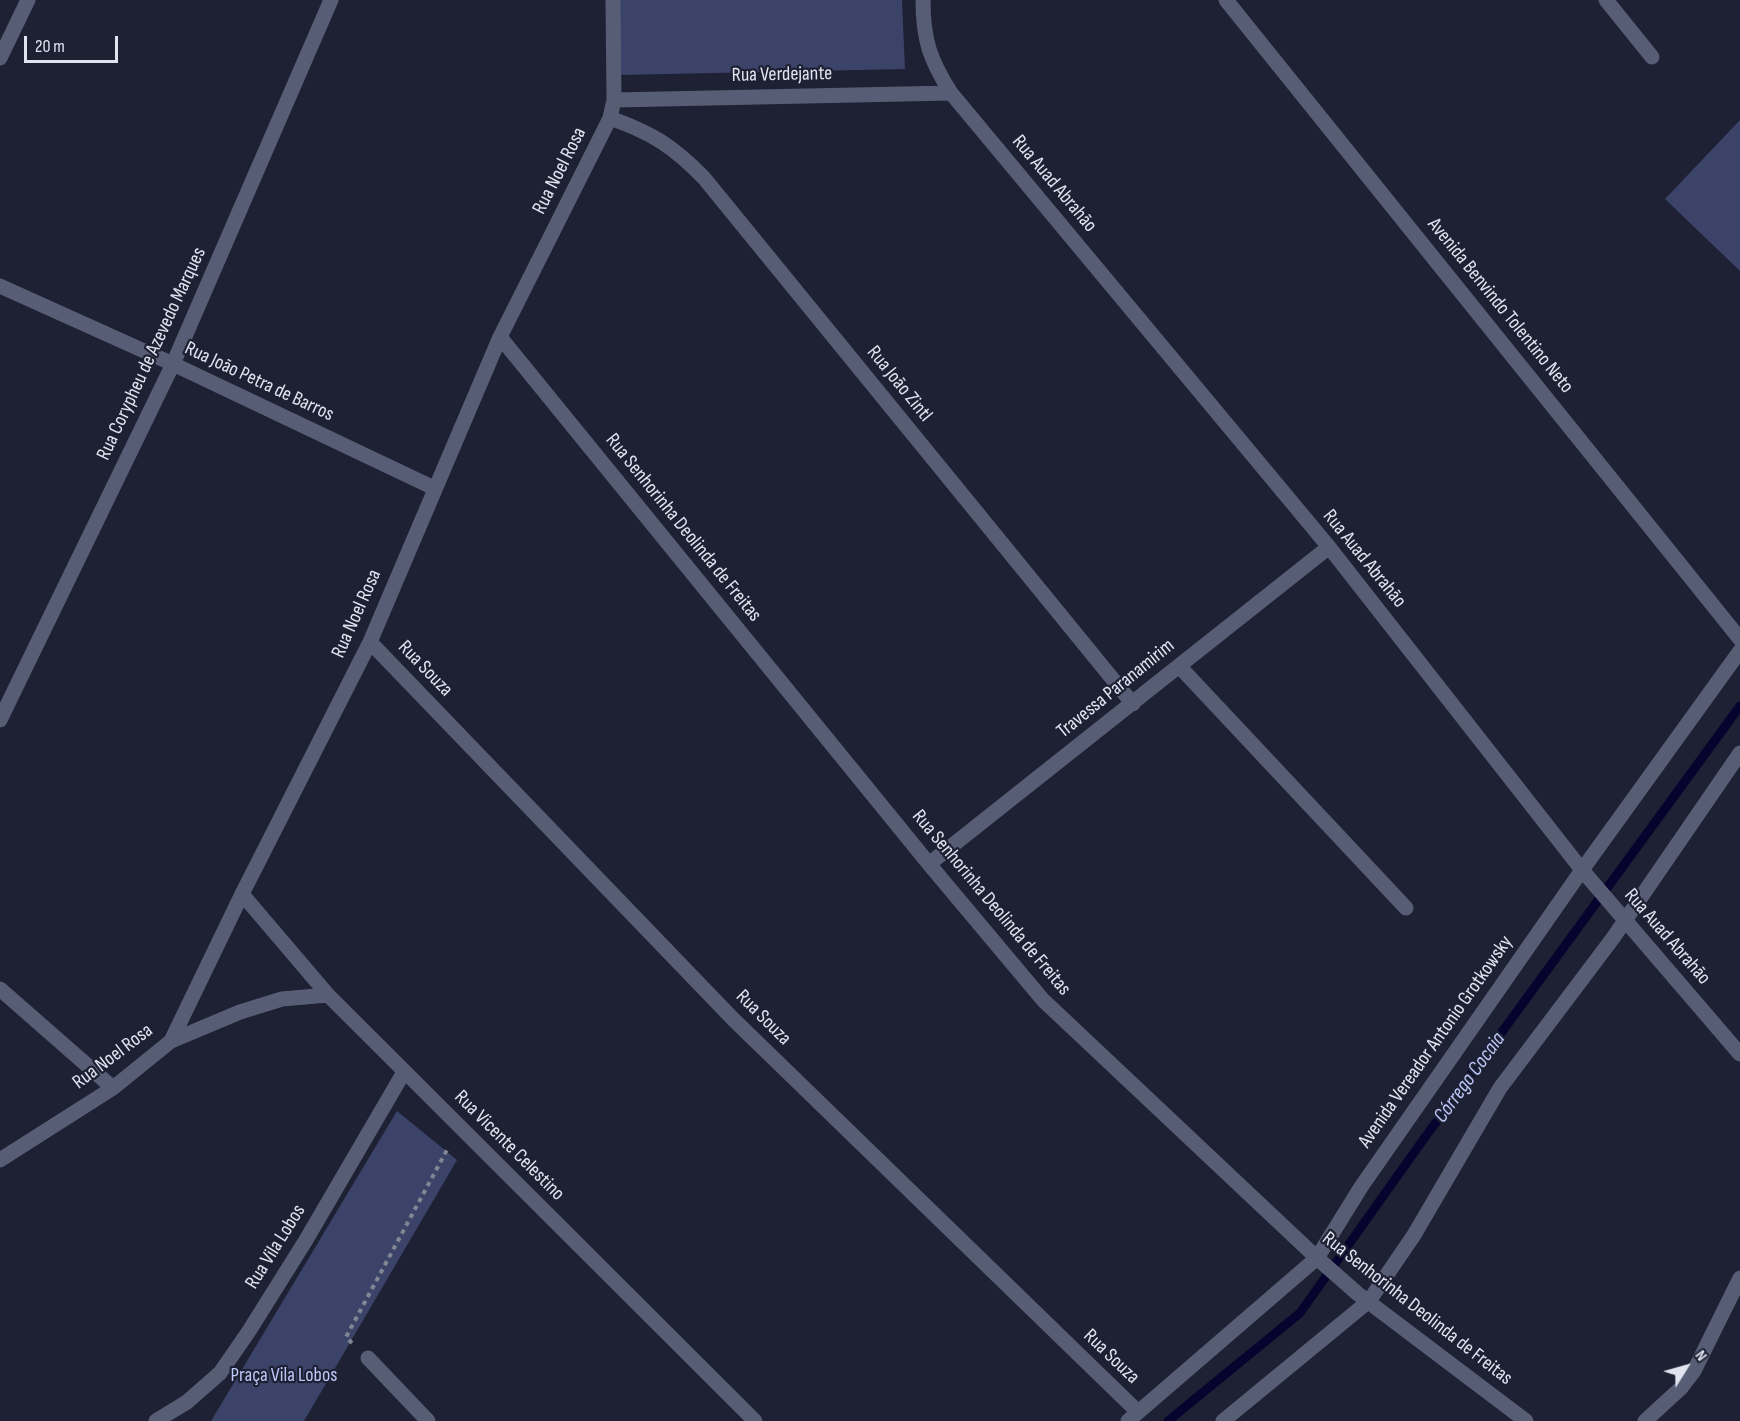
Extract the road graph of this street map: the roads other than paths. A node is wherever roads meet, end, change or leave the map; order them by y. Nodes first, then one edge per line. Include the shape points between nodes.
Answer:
1 (28, 0) edge
2 (331, 0) edge
3 (613, 0) edge
4 (923, 0) edge
5 (1226, 0) edge
6 (1606, 0) edge
7 (1652, 57) dead end
8 (0, 58) edge
9 (951, 93) junction
10 (614, 100) junction
11 (610, 118) junction
12 (0, 286) edge
13 (500, 337) junction
14 (173, 364) junction
15 (434, 488) junction
16 (1329, 547) junction
17 (1740, 639) edge
18 (370, 642) junction
19 (1740, 651) edge
20 (1179, 666) junction
21 (1133, 704) junction
22 (0, 720) edge
23 (1740, 753) edge
24 (930, 864) junction
25 (1582, 870) junction
26 (242, 894) junction
27 (1406, 908) dead end
28 (1625, 920) junction
29 (0, 989) edge
30 (328, 995) junction
31 (171, 1041) junction
32 (1740, 1054) edge
33 (404, 1072) junction
34 (113, 1088) junction
35 (0, 1160) edge
36 (1317, 1258) junction
37 (1740, 1278) edge
38 (1364, 1298) junction
39 (368, 1358) road end
40 (1133, 1417) edge
41 (156, 1421) edge
42 (428, 1421) edge
43 (755, 1421) edge
44 (1223, 1421) edge
45 (1526, 1421) edge
46 (1645, 1421) edge

1 - 8 street
2 - 14 street, Rua Corypheu de Azevedo Marques
3 - 10 street, Rua Noel Rosa
4 - 9 street, Rua Auad Abrahão via 929,52
5 - 17 street, Avenida Benvindo Tolentino Neto
6 - 7 street
9 - 10 street, Rua Verdejante
9 - 16 street, Rua Auad Abrahão
10 - 11 street, Rua Noel Rosa
11 - 13 street, Rua Noel Rosa
11 - 21 street, Rua João Zintl via 662,142 704,178
12 - 14 street, Rua João Petra de Barros
13 - 15 street, Rua Noel Rosa
13 - 24 street, Rua Senhorinha Deolinda de Freitas
14 - 15 street, Rua João Petra de Barros
14 - 22 street, Rua Corypheu de Azevedo Marques
15 - 18 street, Rua Noel Rosa
16 - 20 street, Travessa Paranamirim
16 - 25 street, Rua Auad Abrahão
18 - 26 street, Rua Noel Rosa
18 - 40 street, Rua Souza via 733,1019
19 - 25 street, Avenida Vereador Antonio Grotkowsky
20 - 21 street, Travessa Paranamirim
20 - 27 street
21 - 24 street, Travessa Paranamirim
23 - 28 street
24 - 36 street, Rua Senhorinha Deolinda de Freitas via 1043,1000
25 - 28 street, Rua Auad Abrahão
25 - 36 street, Avenida Vereador Antonio Grotkowsky via 1368,1177
26 - 30 street, Rua Vicente Celestino
26 - 31 street, Rua Noel Rosa
28 - 32 street, Rua Auad Abrahão
28 - 38 street via 1500,1088 1414,1235
29 - 34 street
30 - 31 street via 282,999
30 - 33 street, Rua Vicente Celestino
31 - 34 street, Rua Noel Rosa
33 - 41 street, Rua Vila Lobos via 306,1240 220,1373 188,1402
33 - 43 street, Rua Vicente Celestino
34 - 35 street, Rua Noel Rosa
36 - 38 street, Rua Senhorinha Deolinda de Freitas
36 - 40 street, Avenida Vereador Antonio Grotkowsky
37 - 46 street via 1694,1371
38 - 44 street
38 - 45 street, Rua Senhorinha Deolinda de Freitas
39 - 42 street

